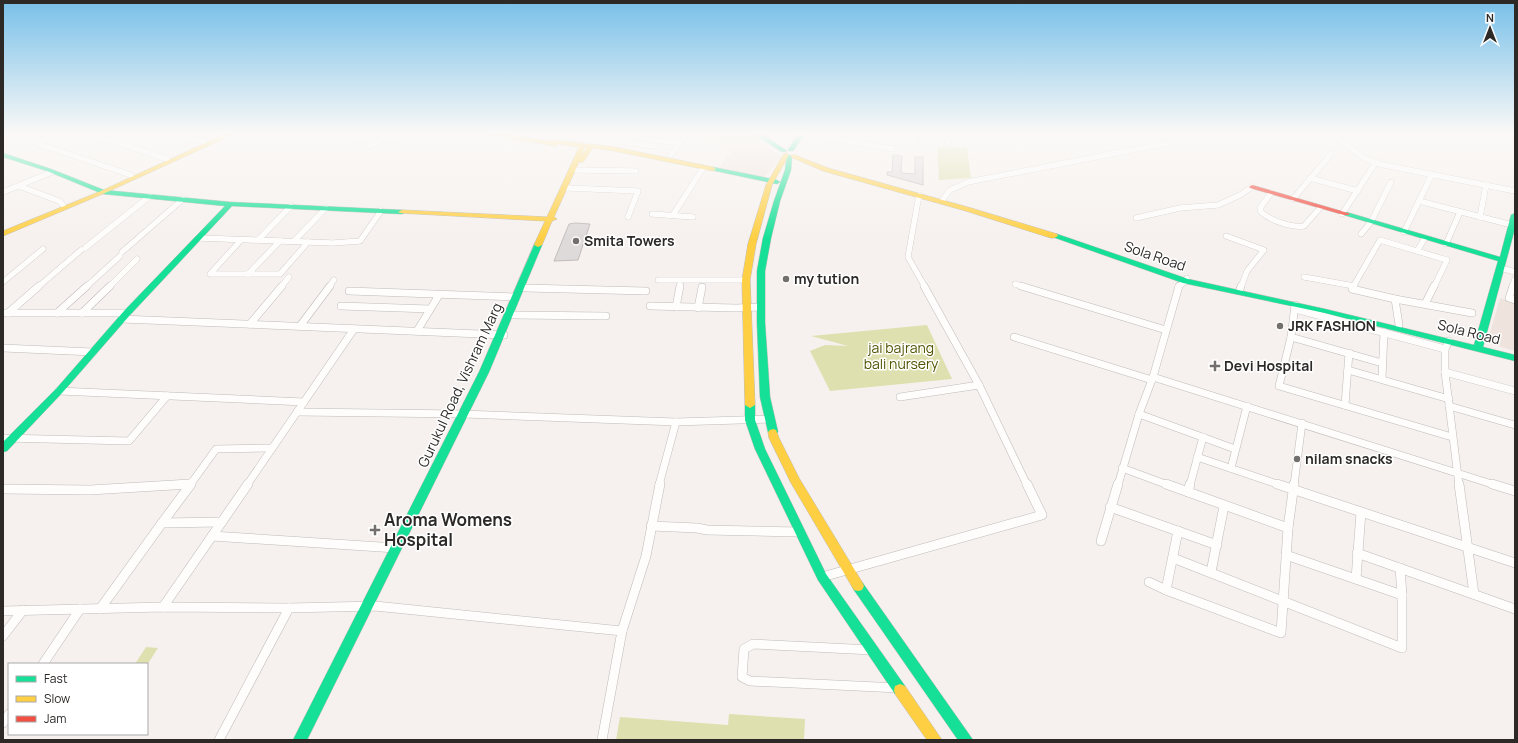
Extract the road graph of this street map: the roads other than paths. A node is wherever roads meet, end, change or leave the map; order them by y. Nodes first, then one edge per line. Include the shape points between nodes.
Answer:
1 (45, 170) edge
2 (115, 170) edge
3 (143, 170) edge
4 (149, 170) edge
5 (575, 170) edge
6 (576, 170) joint
7 (701, 170) edge
8 (711, 170) edge
9 (778, 170) edge
10 (787, 170) edge
11 (794, 170) edge
12 (832, 170) edge
13 (838, 170) edge
14 (1031, 170) edge
15 (1317, 170) edge
16 (1371, 170) edge
17 (1412, 170) edge
18 (636, 171) dead end
19 (52, 172) junction
20 (787, 173) junction
21 (1432, 174) junction
22 (131, 175) junction
23 (1310, 178) junction
24 (771, 181) junction
25 (783, 182) junction
26 (1391, 182) dead end
27 (1486, 185) junction
28 (18, 186) junction
29 (1252, 187) joint
30 (568, 188) junction
31 (99, 191) junction
32 (1358, 191) junction
33 (1515, 191) edge
34 (3, 192) edge
35 (1272, 193) junction
36 (919, 195) junction
37 (150, 196) junction
38 (183, 199) junction
39 (943, 199) junction
40 (1293, 199) junction
41 (1419, 201) junction
42 (230, 204) junction
43 (63, 205) junction
44 (290, 206) junction
45 (326, 208) junction
46 (1320, 208) junction
47 (381, 211) junction
48 (1460, 212) junction
49 (652, 214) dead end
50 (1342, 214) junction
51 (673, 215) junction
52 (1515, 215) edge
53 (628, 217) dead end
54 (693, 217) dead end
55 (1480, 217) junction
56 (1136, 218) dead end
57 (551, 219) junction
58 (1371, 222) junction
59 (1513, 228) edge
60 (3, 230) edge
61 (1404, 232) junction
62 (3, 234) edge
63 (1361, 234) dead end
64 (1226, 236) dead end
65 (199, 238) junction
66 (1426, 238) junction
67 (241, 240) junction
68 (258, 240) junction
69 (280, 241) junction
70 (294, 241) junction
71 (308, 242) junction
72 (1446, 244) junction
73 (43, 249) dead end
74 (1417, 251) junction
75 (137, 259) dead end
76 (1502, 264) junction
77 (1515, 272) edge
78 (248, 274) junction
79 (289, 277) dead end
80 (1304, 277) dead end
81 (1515, 279) edge
82 (334, 280) dead end
83 (658, 280) dead end
84 (746, 280) junction
85 (1187, 280) junction
86 (3, 282) edge
87 (1015, 284) dead end
88 (680, 285) dead end
89 (702, 286) dead end
90 (1354, 286) junction
91 (524, 288) junction
92 (1240, 289) junction
93 (646, 291) dead end
94 (349, 292) dead end
95 (438, 295) junction
96 (516, 297) junction
97 (1395, 299) junction
98 (1515, 300) edge
99 (1425, 304) junction
100 (341, 306) dead end
101 (650, 306) dead end
102 (676, 307) junction
103 (747, 307) junction
104 (761, 307) junction
105 (1297, 307) junction
106 (698, 308) junction
107 (430, 309) junction
108 (5, 313) edge
109 (57, 313) junction
110 (82, 313) junction
111 (1472, 313) dead end
112 (513, 315) junction
113 (124, 316) junction
114 (606, 316) dead end
115 (250, 324) junction
116 (1399, 325) junction
117 (300, 326) junction
118 (354, 329) junction
119 (1166, 330) junction
120 (417, 331) junction
121 (1384, 332) junction
122 (501, 335) junction
123 (1014, 337) dead end
124 (1291, 337) junction
125 (1447, 345) junction
126 (1479, 346) junction
127 (3, 348) edge
128 (93, 352) junction
129 (1349, 353) junction
130 (1515, 354) edge
131 (1515, 358) edge
132 (1382, 363) junction
133 (1348, 370) junction
134 (1445, 372) junction
135 (1152, 379) junction
136 (1382, 380) junction
137 (979, 385) junction
138 (59, 391) junction
139 (1515, 391) edge
140 (167, 396) junction
141 (900, 397) dead end
142 (304, 402) junction
143 (1449, 402) junction
144 (1345, 405) junction
145 (1247, 406) junction
146 (297, 412) junction
147 (466, 414) junction
148 (1139, 414) junction
149 (770, 419) junction
150 (750, 420) junction
151 (676, 422) junction
152 (1302, 423) junction
153 (1515, 425) edge
154 (1204, 437) junction
155 (1452, 437) junction
156 (8, 438) edge
157 (3, 448) edge
158 (272, 448) junction
159 (1235, 449) junction
160 (1197, 457) junction
161 (1122, 468) junction
162 (1231, 468) junction
163 (1457, 472) junction
164 (190, 484) junction
165 (3, 489) edge
166 (1294, 489) junction
167 (1188, 492) junction
168 (1515, 492) edge
169 (1224, 506) junction
170 (1110, 507) junction
171 (1361, 512) junction
172 (222, 522) junction
173 (162, 523) junction
174 (651, 526) junction
175 (1288, 528) junction
176 (1178, 531) junction
177 (800, 532) junction
178 (212, 536) junction
179 (1101, 541) dead end
180 (1217, 545) junction
181 (396, 548) junction
182 (1469, 548) junction
183 (1358, 553) junction
184 (1286, 555) junction
185 (1173, 558) junction
186 (1515, 563) edge
187 (1400, 568) junction
188 (848, 569) junction
189 (1211, 572) junction
190 (822, 576) junction
191 (1356, 579) junction
192 (1149, 582) dead end
193 (1166, 590) junction
194 (1474, 594) junction
195 (1402, 595) junction
196 (1283, 601) junction
197 (371, 607) junction
198 (163, 608) junction
199 (289, 608) junction
200 (80, 609) junction
201 (100, 609) junction
202 (1515, 609) edge
203 (3, 610) edge
204 (23, 610) junction
205 (622, 632) junction
206 (3, 636) edge
207 (872, 650) junction
208 (44, 663) edge
209 (899, 688) junction
210 (219, 740) edge
211 (300, 740) edge
212 (308, 740) edge
213 (602, 740) edge
214 (936, 740) edge
215 (966, 740) edge

1 - 19 street
2 - 22 street
3 - 22 street
4 - 31 street
5 - 57 street, Gurukul Road, Vishram Marg
6 - 18 street
6 - 30 street, Gurukul Road, Vishram Marg
7 - 51 street
8 - 24 street
9 - 24 street
10 - 20 street
11 - 20 street
12 - 36 street, Sola Road
13 - 39 street, Sola Road
14 - 39 street via 968,182 950,189
15 - 23 street
16 - 32 street
17 - 21 street
19 - 28 street
19 - 31 street
20 - 25 street
21 - 27 street
21 - 41 street
22 - 31 street
23 - 32 street
23 - 40 street
24 - 25 street
24 - 84 street via 754,237
25 - 104 street via 767,238 761,271
26 - 58 street
27 - 33 street
27 - 55 street
28 - 34 street
28 - 43 street via 59,201
29 - 35 street
29 - 56 street via 1218,205 1180,208
30 - 53 street via 638,191
30 - 57 street, Gurukul Road, Vishram Marg
31 - 37 street
31 - 43 street
31 - 62 street
32 - 50 street
35 - 40 street
35 - 46 street via 1260,208 1261,212 1274,219 1300,227
36 - 85 street, Sola Road via 1010,220
36 - 137 street via 908,257
37 - 38 street
37 - 108 street
38 - 42 street
38 - 109 street
39 - 85 street, Sola Road via 1018,220
40 - 46 street
41 - 48 street
41 - 61 street
42 - 44 street
42 - 65 street
43 - 60 street
44 - 45 street
44 - 68 street
45 - 47 street
45 - 70 street
46 - 50 street
47 - 57 street
47 - 71 street via 360,241
48 - 55 street
48 - 72 street
49 - 51 street
50 - 58 street
51 - 54 street
52 - 59 street
55 - 59 street
57 - 91 street, Gurukul Road, Vishram Marg
57 - 96 street, Gurukul Road, Vishram Marg
58 - 61 street
58 - 63 street
59 - 76 street
61 - 66 street
64 - 92 street via 1264,250 1247,271
65 - 67 street
65 - 113 street
66 - 72 street
66 - 74 street
67 - 68 street
67 - 78 street via 210,274
68 - 69 street
69 - 70 street
69 - 78 street
70 - 71 street
71 - 78 street via 280,274
72 - 76 street
73 - 86 street
74 - 90 street via 1380,240
74 - 99 street via 1447,260
75 - 110 street
76 - 77 street
76 - 126 street
79 - 115 street
80 - 90 street
81 - 98 street via 1509,298
82 - 117 street
83 - 84 street
84 - 103 street
85 - 92 street, Sola Road
85 - 105 street, Sola Road
85 - 119 street via 1179,285
87 - 119 street
88 - 102 street
89 - 106 street
90 - 97 street via 1352,289
91 - 93 street
91 - 112 street, Gurukul Road, Vishram Marg
92 - 116 street, Sola Road
94 - 95 street
95 - 96 street
95 - 107 street
96 - 122 street, Gurukul Road, Vishram Marg
97 - 99 street
97 - 116 street
99 - 111 street
100 - 107 street
101 - 102 street
102 - 106 street
103 - 104 street
103 - 106 street
103 - 150 street
104 - 149 street via 765,397
105 - 121 street
105 - 124 street
105 - 125 street, Sola Road
107 - 120 street
108 - 109 street
109 - 110 street
110 - 113 street
112 - 114 street
112 - 122 street, Gurukul Road, Vishram Marg
113 - 115 street
113 - 128 street
115 - 117 street
116 - 126 street, Sola Road
117 - 118 street
118 - 120 street
118 - 142 street
119 - 135 street
120 - 122 street
121 - 125 street
121 - 132 street
122 - 147 street, Gurukul Road, Vishram Marg via 489,372
123 - 135 street
124 - 129 street
124 - 144 street via 1279,386
125 - 126 street, Sola Road
125 - 134 street
126 - 130 street, Sola Road
126 - 131 street, Sola Road
127 - 128 street
128 - 138 street
129 - 132 street
129 - 133 street
132 - 136 street
133 - 136 street
133 - 144 street
134 - 139 street
134 - 143 street
135 - 145 street
135 - 148 street
136 - 143 street
137 - 141 street
137 - 188 street via 1042,515
138 - 140 street
138 - 156 street
140 - 142 street
140 - 156 street via 129,442
142 - 146 street
143 - 153 street
143 - 155 street
144 - 155 street
145 - 152 street
145 - 159 street
146 - 147 street
146 - 158 street
147 - 151 street
147 - 181 street, Gurukul Road, Vishram Marg
147 - 197 street, Gurukul Road, Vishram Marg
148 - 154 street
148 - 161 street
149 - 150 street
149 - 188 street via 774,438
150 - 151 street
150 - 177 street via 760,449
151 - 174 street via 665,457
152 - 163 street
152 - 166 street
154 - 159 street
154 - 160 street
155 - 163 street
156 - 157 street
158 - 164 street via 216,449
158 - 172 street
159 - 162 street
160 - 162 street
160 - 167 street
161 - 167 street
161 - 170 street
162 - 166 street
163 - 168 street
163 - 182 street
164 - 165 street via 90,490
164 - 173 street
166 - 171 street
166 - 175 street
167 - 169 street
169 - 175 street
169 - 180 street
170 - 176 street
170 - 179 street
171 - 182 street
171 - 183 street
172 - 173 street
172 - 178 street
173 - 201 street
174 - 177 street
174 - 205 street via 646,556
175 - 184 street
176 - 180 street
176 - 185 street
177 - 190 street
178 - 181 street
178 - 198 street
180 - 189 street
181 - 197 street, Gurukul Road, Vishram Marg
182 - 186 street
182 - 194 street
183 - 187 street
183 - 191 street
184 - 191 street
184 - 196 street
185 - 189 street
185 - 193 street
187 - 194 street
187 - 195 street
188 - 190 street
188 - 215 street
189 - 196 street
190 - 207 street
191 - 195 street
192 - 193 street
193 - 196 street via 1281,633
194 - 202 street
195 - 196 street via 1402,648
197 - 199 street
197 - 205 street
197 - 211 street, Gurukul Road, Vishram Marg
197 - 212 street, Gurukul Road, Vishram Marg
198 - 199 street
198 - 201 street
199 - 210 street
200 - 201 street
200 - 204 street
200 - 208 street
203 - 204 street
204 - 206 street
205 - 213 street
207 - 209 street
207 - 209 street via 753,644 744,649 742,676 750,681
209 - 214 street

